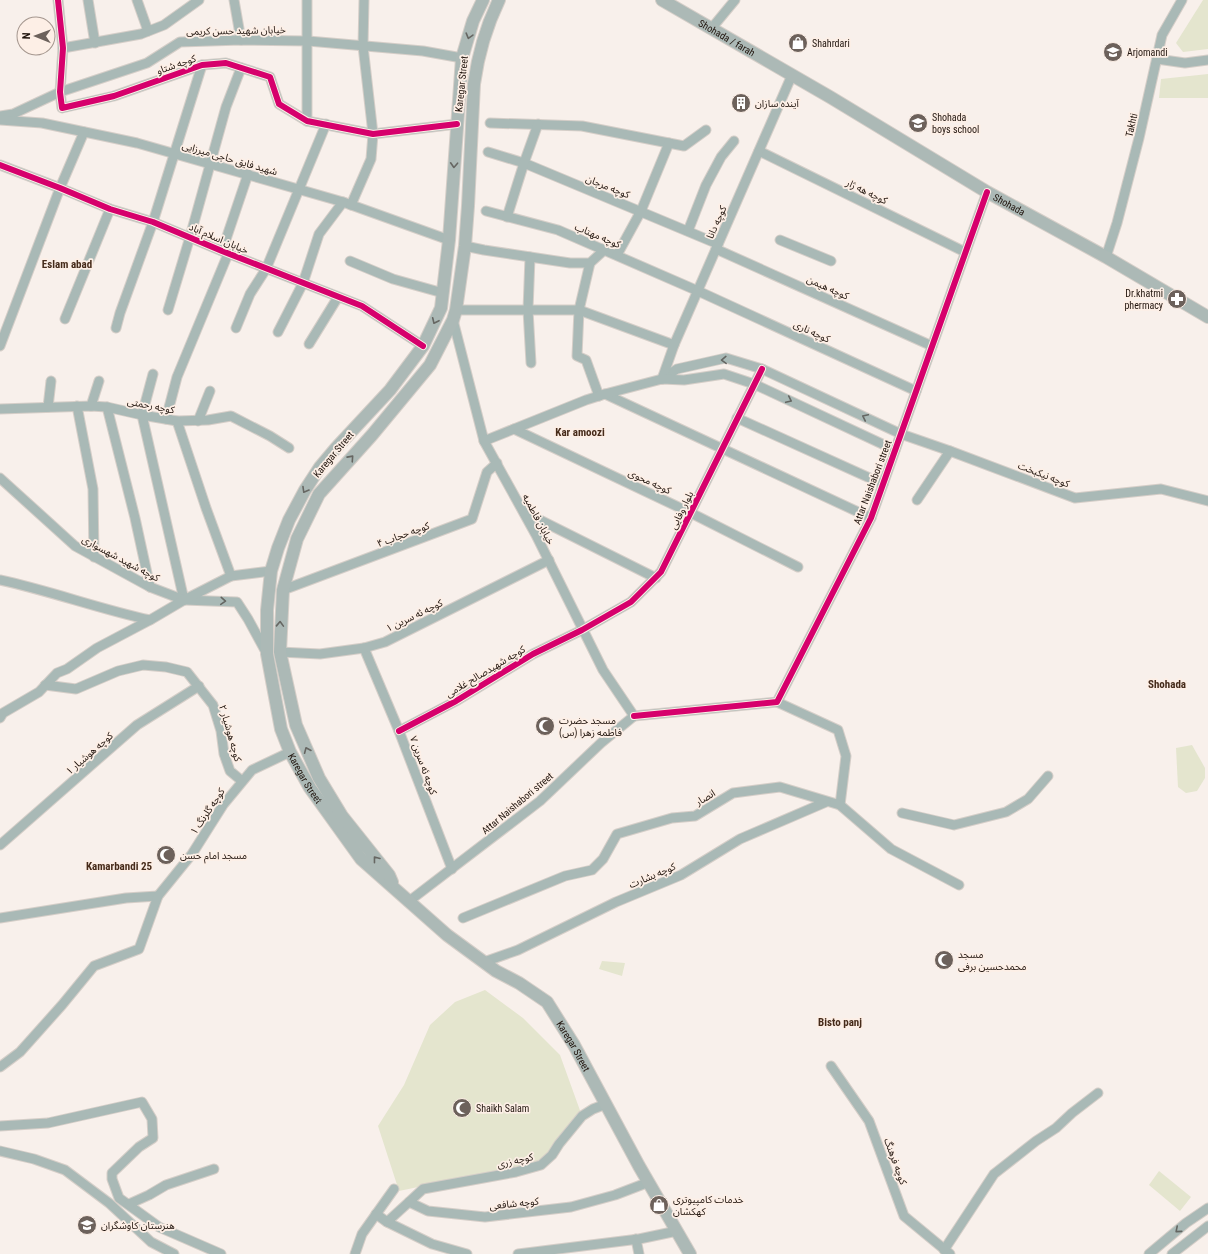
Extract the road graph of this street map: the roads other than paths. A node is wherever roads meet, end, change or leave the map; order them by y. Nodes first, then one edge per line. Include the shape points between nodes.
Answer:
1 (58, 0) edge
2 (88, 0) edge
3 (137, 0) edge
4 (199, 0) edge
5 (234, 0) edge
6 (307, 0) edge
7 (364, 0) edge
8 (483, 0) edge
9 (499, 0) edge
10 (662, 0) edge
11 (735, 0) edge
12 (1182, 0) edge
13 (711, 29) junction
14 (148, 31) junction
15 (241, 40) junction
16 (308, 41) junction
17 (95, 43) junction
18 (363, 46) junction
19 (63, 48) junction
20 (462, 58) junction
21 (1157, 59) junction
22 (1208, 60) edge
23 (202, 65) junction
24 (241, 68) junction
25 (792, 75) junction
26 (60, 92) junction
27 (0, 116) edge
28 (0, 120) edge
29 (307, 120) junction
30 (490, 123) dead end
31 (326, 124) junction
32 (457, 124) junction
33 (538, 124) junction
34 (706, 130) dead end
35 (84, 132) junction
36 (372, 134) junction
37 (734, 141) dead end
38 (669, 143) junction
39 (759, 151) junction
40 (488, 152) dead end
41 (174, 154) junction
42 (524, 163) junction
43 (210, 164) junction
44 (0, 165) edge
45 (248, 174) junction
46 (60, 188) junction
47 (300, 190) junction
48 (987, 192) junction
49 (347, 204) junction
50 (110, 209) junction
51 (486, 211) dead end
52 (641, 211) junction
53 (507, 217) junction
54 (153, 222) junction
55 (688, 231) junction
56 (190, 237) junction
57 (449, 240) junction
58 (780, 240) dead end
59 (464, 246) junction
60 (717, 246) junction
61 (603, 249) junction
62 (966, 252) junction
63 (225, 253) junction
64 (617, 255) junction
65 (530, 257) junction
66 (1106, 257) junction
67 (350, 261) dead end
68 (831, 261) dead end
69 (590, 263) junction
70 (266, 269) junction
71 (303, 283) junction
72 (698, 291) junction
73 (443, 293) junction
74 (338, 297) junction
75 (168, 310) dead end
76 (528, 310) junction
77 (579, 310) junction
78 (454, 315) junction
79 (1208, 317) edge
80 (65, 319) dead end
81 (116, 328) dead end
82 (236, 328) dead end
83 (278, 332) dead end
84 (309, 344) dead end
85 (674, 345) junction
86 (0, 346) edge
87 (423, 346) junction
88 (932, 346) junction
89 (531, 363) dead end
90 (762, 369) junction
91 (153, 374) dead end
92 (662, 379) junction
93 (51, 381) dead end
94 (99, 381) dead end
95 (754, 384) junction
96 (210, 391) dead end
97 (916, 391) junction
98 (602, 395) junction
99 (77, 406) junction
100 (91, 406) junction
101 (48, 407) junction
102 (106, 407) junction
103 (0, 409) edge
104 (142, 415) junction
105 (737, 418) junction
106 (166, 419) junction
107 (177, 421) junction
108 (198, 421) junction
109 (514, 429) junction
110 (901, 434) junction
111 (484, 441) junction
112 (289, 448) dead end
113 (722, 449) junction
114 (895, 450) junction
115 (950, 451) junction
116 (497, 463) junction
117 (0, 478) edge
118 (883, 484) junction
119 (917, 500) dead end
120 (1208, 501) edge
121 (524, 512) junction
122 (691, 513) junction
123 (871, 518) junction
124 (94, 557) junction
125 (549, 560) junction
126 (798, 567) dead end
127 (271, 571) junction
128 (231, 576) junction
129 (656, 578) junction
130 (0, 580) edge
131 (150, 587) junction
132 (283, 590) junction
133 (184, 600) junction
134 (150, 620) junction
135 (582, 630) junction
136 (364, 648) junction
137 (280, 652) junction
138 (267, 654) junction
139 (45, 685) junction
140 (199, 686) junction
141 (777, 702) junction
142 (634, 716) junction
143 (0, 718) edge
144 (399, 731) junction
145 (290, 752) junction
146 (1048, 776) dead end
147 (242, 781) junction
148 (826, 802) junction
149 (840, 805) junction
150 (902, 813) dead end
151 (0, 845) edge
152 (452, 869) junction
153 (959, 885) dead end
154 (397, 892) junction
155 (158, 896) junction
156 (408, 902) junction
157 (0, 918) edge
158 (463, 918) dead end
159 (484, 962) junction
160 (831, 1066) dead end
161 (0, 1067) edge
162 (1098, 1093) dead end
163 (606, 1104) junction
164 (0, 1126) edge
165 (0, 1151) edge
166 (214, 1169) dead end
167 (649, 1182) junction
168 (394, 1189) dead end
169 (409, 1202) junction
170 (129, 1204) junction
171 (1208, 1208) edge
172 (376, 1214) junction
173 (387, 1222) junction
174 (1208, 1226) edge
175 (677, 1231) junction
176 (636, 1239) junction
177 (452, 1252) edge
178 (947, 1252) edge
179 (359, 1253) edge
180 (174, 1254) edge
181 (221, 1254) edge
182 (467, 1254) edge
183 (518, 1254) edge
184 (639, 1254) edge
185 (690, 1254) edge
186 (1149, 1254) edge
187 (1172, 1254) edge

1 - 19 street
2 - 17 street
3 - 14 street
4 - 14 street via 164,25
5 - 15 street
6 - 16 street
7 - 18 street
8 -> 20 main road, Karegar Street via 473,21
9 - 59 main road, Karegar Street via 491,16 478,58 474,84
10 - 13 main road, Shohada / farah
11 - 13 street
12 - 21 street, Takhti via 1162,35
13 - 25 main road, Shohada / farah
14 - 17 street
15 - 16 street, خیابان شهید حسن کریمی
15 - 26 street, خیابان شهید حسن کریمی via 180,42 147,62
16 - 18 street, خیابان شهید حسن کریمی
16 - 29 street
17 - 19 street
18 - 20 street, خیابان شهید حسن کریمی via 423,51
18 - 36 street
19 - 26 street
20 - 32 main road, Karegar Street
21 - 22 street via 1185,63
21 - 66 street, Takhti via 1139,138
23 - 24 street, کوچه شتاو via 226,63
23 - 26 street, کوچه شتاو via 114,96 62,108
23 - 41 street
24 - 29 street, کوچه شتاو via 270,77 279,104
24 - 43 street via 226,106
25 - 39 street, کوچه دانا
25 - 48 main road, Shohada
26 - 27 street, خیابان شهید حسن کریمی via 13,114
28 - 35 street, شهید فایق حاجی میرزایی via 42,123
29 - 31 street, کوچه شتاو
30 - 33 street
31 - 36 street, کوچه شتاو
31 - 47 street
32 - 36 street, کوچه شتاو
32 -> 57 main road, Karegar Street
33 - 38 street via 582,126
33 - 42 street
34 - 38 street via 684,146
35 - 41 street, شهید فایق حاجی میرزایی
35 - 46 street
36 - 49 street via 371,159
37 - 55 street via 721,157 706,185
38 - 52 street
39 - 60 street, کوچه دانا
39 - 62 street, کوچه هه ژار
40 - 42 street, کوچه مرجان
41 - 43 street, شهید فایق حاجی میرزایی
41 - 54 street
42 - 52 street, کوچه مرجان
42 - 53 street
43 - 45 street, شهید فایق حاجی میرزایی
43 - 56 street
44 - 46 street, خیابان اسلام آباد
45 - 47 street, شهید فایق حاجی میرزایی
45 - 63 street
46 - 50 street, خیابان اسلام آباد
46 - 86 street
47 - 49 street, شهید فایق حاجی میرزایی
47 - 70 street
48 - 62 street, Attar Naishabori street
48 - 66 main road, Shohada
49 - 57 street, شهید فایق حاجی میرزایی
49 - 71 street via 319,234
50 - 54 street, خیابان اسلام آباد
50 - 80 street
51 - 53 street, کوچه مهتاب
52 - 55 street, کوچه مرجان
52 - 64 street
53 - 61 street, کوچه مهتاب via 558,230
54 - 56 street, خیابان اسلام آباد
54 - 81 street
55 - 60 street, کوچه مرجان
56 - 63 street, خیابان اسلام آباد
56 - 75 street
57 - 59 main road
57 - 73 main road, Karegar Street
58 - 68 street
59 - 65 street
59 - 78 main road, Karegar Street
60 - 72 street, کوچه دانا
60 - 88 street, کوچه هیمن
61 - 64 street, کوچه مهتاب
61 - 69 street
62 - 88 street, Attar Naishabori street
63 - 70 street, خیابان اسلام آباد
63 - 106 street via 177,377
64 - 72 street, کوچه مهتاب
65 - 69 street
65 - 76 street
66 - 79 main road, Shohada
67 - 73 street via 393,279
69 - 77 street
70 - 71 street, خیابان اسلام آباد
70 - 82 street via 250,294
71 - 74 street, خیابان اسلام آباد
71 - 83 street
72 - 85 street, کوچه دانا
72 - 97 street, کوچه ناری
73 -> 87 main road, Karegar Street via 440,308
74 - 84 street
74 - 87 street, خیابان اسلام آباد via 362,306
76 - 77 street
76 - 78 street
76 - 89 street
77 - 85 street
77 - 98 street via 577,356 586,360
78 - 111 street, خیابان فاطمیه
132 -> 78 main road, Karegar Street via 297,539 319,494 430,365
85 - 92 street, کوچه دانا
87 -> 127 main road, Karegar Street via 390,390 336,448 308,484 278,548
88 - 97 street, Attar Naishabori street
90 -> 92 street via 726,358 677,369
90 - 95 street, بلوار وفایی
110 -> 90 street
91 - 104 street
92 - 95 street via 684,380 724,374
92 - 98 street
93 - 101 street
94 - 100 street
95 - 105 street, بلوار وفایی
95 -> 114 street
96 - 108 street
97 - 110 street, Attar Naishabori street
98 - 109 street
98 - 113 street
99 - 100 street, کوچه رحمتی
99 - 101 street, کوچه رحمتی
99 - 124 street via 93,489
100 - 102 street, کوچه رحمتی
101 - 103 street, کوچه رحمتی
102 - 104 street, کوچه رحمتی
102 - 131 street
104 - 106 street, کوچه رحمتی
104 - 133 street
105 - 113 street, بلوار وفایی
105 - 118 street
106 - 107 street, کوچه رحمتی
107 - 108 street, کوچه رحمتی
107 - 128 street
108 - 112 street, کوچه رحمتی via 231,416
109 - 111 street
109 - 122 street, کوچه محوی
110 - 114 street, Attar Naishabori street
110 - 115 street, کوچه نیکبخت
111 - 116 street, خیابان فاطمیه
113 - 122 street, بلوار وفایی
113 - 123 street
114 - 118 street, Attar Naishabori street
115 - 119 street
115 - 120 street, کوچه نیکبخت via 1075,498 1161,489
116 - 121 street, خیابان فاطمیه
116 - 132 street, کوچه حجاب ۴ via 487,472 472,519
117 - 124 street, کوچه شهید شهسواری via 75,546
118 - 123 street, Attar Naishabori street
121 - 125 street, خیابان فاطمیه
121 - 129 street
122 - 126 street, کوچه محوی
122 - 129 street, بلوار وفایی
123 - 141 street, Attar Naishabori street
124 - 131 street, کوچه شهید شهسواری
125 - 135 street, خیابان فاطمیه
125 - 136 street, کوچه ئه سرین ۱ via 385,642
127 - 128 street
127 - 138 main road, Karegar Street via 267,610
128 - 133 street
129 - 135 street, بلوار وفایی via 631,602
130 - 134 street
131 - 133 street, کوچه شهید شهسواری
137 -> 132 main road, Karegar Street
133 - 134 street
133 -> 138 street via 237,602
134 - 139 street via 96,648 67,669 57,673
135 - 142 street, خیابان فاطمیه via 603,670
135 - 144 street, کوچه شهیدصالح غلامی via 533,654 456,701
136 - 137 street, کوچه ئه سرین ۱ via 320,654
136 - 144 street, کوچه ئه سرین ۷
154 -> 137 main road, Karegar Street via 389,875 342,816 319,778 296,725
138 - 145 main road, Karegar Street via 281,729
139 - 140 street, کوچه هوشیار ۲ via 76,689 118,671 143,665 187,672
139 - 143 street via 3,713
140 - 147 street, کوچه هوشیار ۲ via 213,706 230,771
140 - 151 street, کوچه هوشیار ۱ via 137,725
141 - 142 street
141 - 149 street via 838,730 846,756
142 - 152 street, Attar Naishabori street via 601,743 540,801
144 - 152 street, کوچه ئه سرین ۷
145 - 147 street, کوچه گلرنگ ۱ via 252,770
145 - 154 main road, Karegar Street via 310,788 361,859
146 - 150 street via 1028,799 1006,812 954,825
147 - 155 street, کوچه گلرنگ ۱ via 223,805 192,854
148 - 149 street, انصار
148 - 158 street, انصار via 780,787 733,793 695,816 672,818 617,834 603,859 592,870 565,876
148 - 159 street, کوچه بشارت via 740,839 681,874 616,902 518,950
149 - 153 street, انصار via 891,849
152 - 156 street, Attar Naishabori street
154 - 156 main road, Karegar Street
155 - 157 street via 126,898
155 - 161 street, کوچه گلرنگ ۱ via 139,949 94,966 24,1048
156 - 159 main road, Karegar Street
159 - 163 main road, Karegar Street via 546,1002 574,1045
160 - 178 street, کوچه فرهنگ via 869,1121 904,1216
162 - 178 street via 994,1174
163 - 167 main road, Karegar Street
163 - 169 street, کوچه زری via 582,1116 552,1155 541,1165 423,1189
164 - 170 street via 48,1123 142,1102 152,1119 153,1138 112,1173 119,1198
165 - 180 street via 34,1159 64,1170 109,1203 151,1242
166 - 170 street via 166,1184
167 - 169 street, کوچه شافعی via 615,1195 571,1207 485,1217 428,1211
167 - 175 main road, Karegar Street
168 - 172 street
169 - 173 street
170 - 181 street via 159,1226
171 -> 186 street
172 - 173 street
172 - 179 street via 362,1234
173 - 177 street
174 - 187 street
175 - 176 street
175 - 185 main road, Karegar Street
176 - 183 street
176 - 184 street
177 - 182 street

